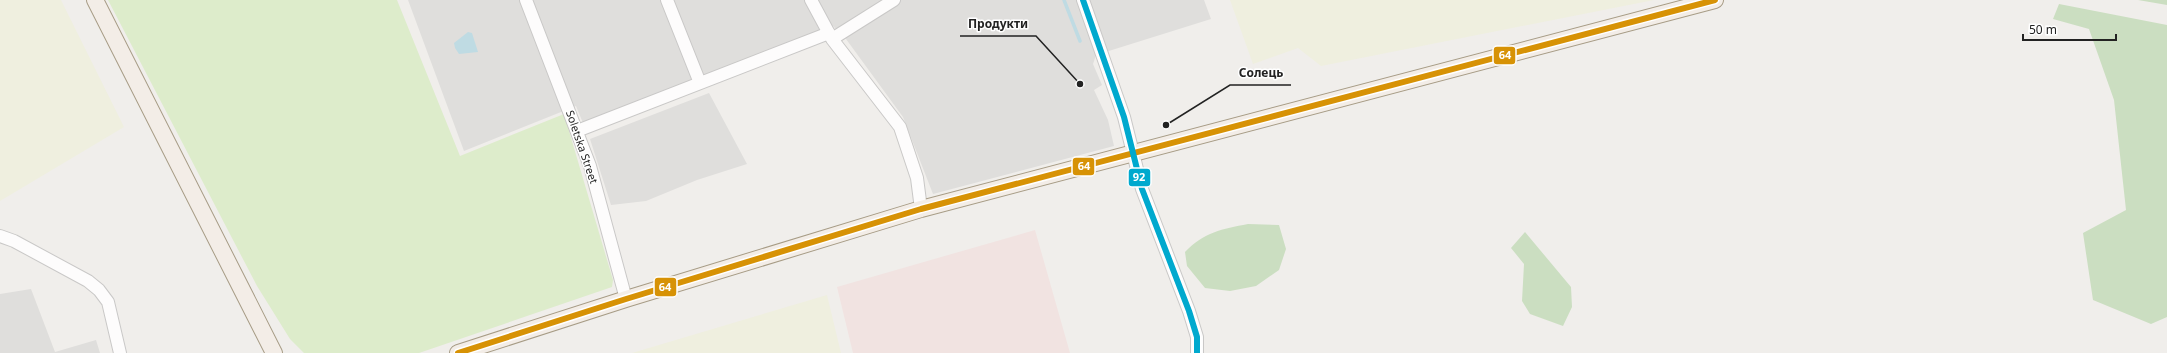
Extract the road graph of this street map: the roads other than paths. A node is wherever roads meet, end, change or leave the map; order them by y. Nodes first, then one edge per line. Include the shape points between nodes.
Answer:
1 (95, 0) edge
2 (526, 0) edge
3 (667, 0) edge
4 (811, 0) edge
5 (894, 0) edge
6 (1083, 0) edge
7 (1715, 0) edge
8 (1686, 4) edge
9 (830, 36) junction
10 (700, 83) junction
11 (578, 131) junction
12 (1133, 153) junction
13 (922, 208) junction
14 (0, 236) edge
15 (626, 299) junction
16 (261, 326) junction
17 (120, 353) edge
18 (266, 353) edge
19 (274, 353) edge
20 (283, 353) edge
21 (458, 353) edge
22 (1197, 353) edge

1 - 16 main road
2 - 11 street, Soletska Street
3 - 10 street
4 - 9 street
5 - 9 street
6 - 12 street via 1124,117
7 - 8 main road
8 - 12 main road
9 - 10 street
9 - 13 street via 900,127 917,178
10 - 11 street
11 - 15 street, Soletska Street
12 - 13 main road
12 - 22 street via 1142,189 1189,310 1197,337
13 - 15 main road
14 - 17 street via 88,281 99,290 108,302
15 - 21 main road
16 - 18 main road
16 - 19 main road
16 - 20 main road

